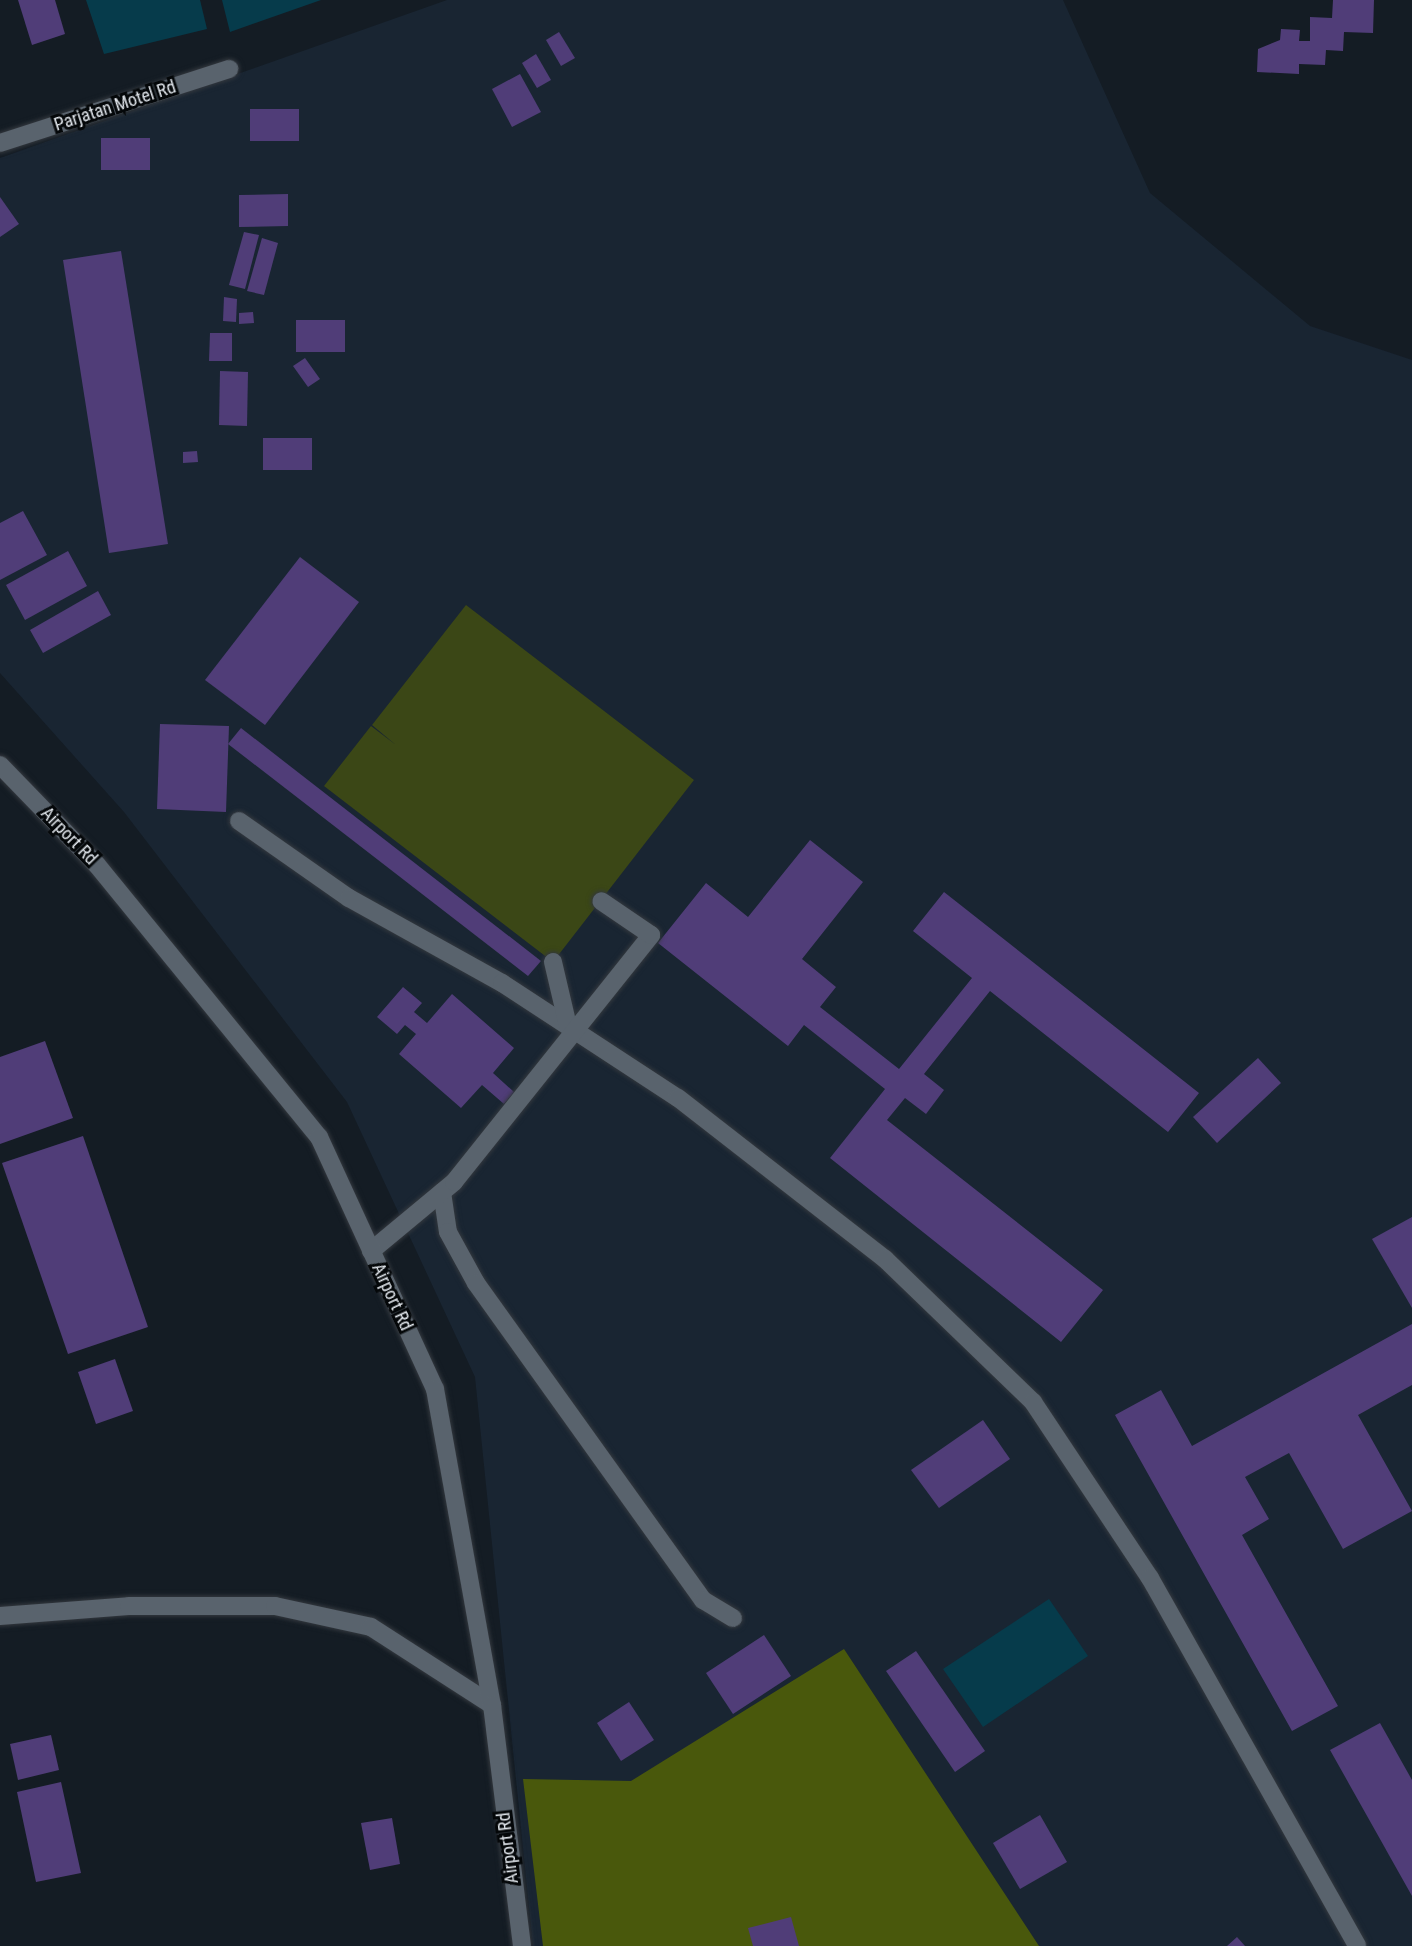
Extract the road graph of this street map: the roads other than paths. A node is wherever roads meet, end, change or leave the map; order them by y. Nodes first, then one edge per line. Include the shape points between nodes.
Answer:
1 (229, 69) dead end
2 (0, 143) edge
3 (0, 765) edge
4 (239, 821) dead end
5 (601, 901) dead end
6 (553, 962) dead end
7 (573, 1029) junction
8 (443, 1192) junction
9 (371, 1251) junction
10 (0, 1616) edge
11 (733, 1618) dead end
12 (492, 1705) junction
13 (522, 1946) edge
14 (1357, 1946) edge

1 - 2 main road, Parjatan Motel Rd
3 - 9 main road, Airport Rd via 97,865 319,1137
4 - 7 main road via 349,898
5 - 7 main road via 651,935
6 - 7 main road
7 - 8 main road
7 - 14 main road via 678,1098 884,1259 1033,1402 1150,1578
8 - 9 main road
8 - 11 main road via 448,1232 476,1283 703,1600
9 - 12 main road, Airport Rd via 435,1389
10 - 12 main road via 129,1606 275,1606 371,1628
12 - 13 main road, Airport Rd

